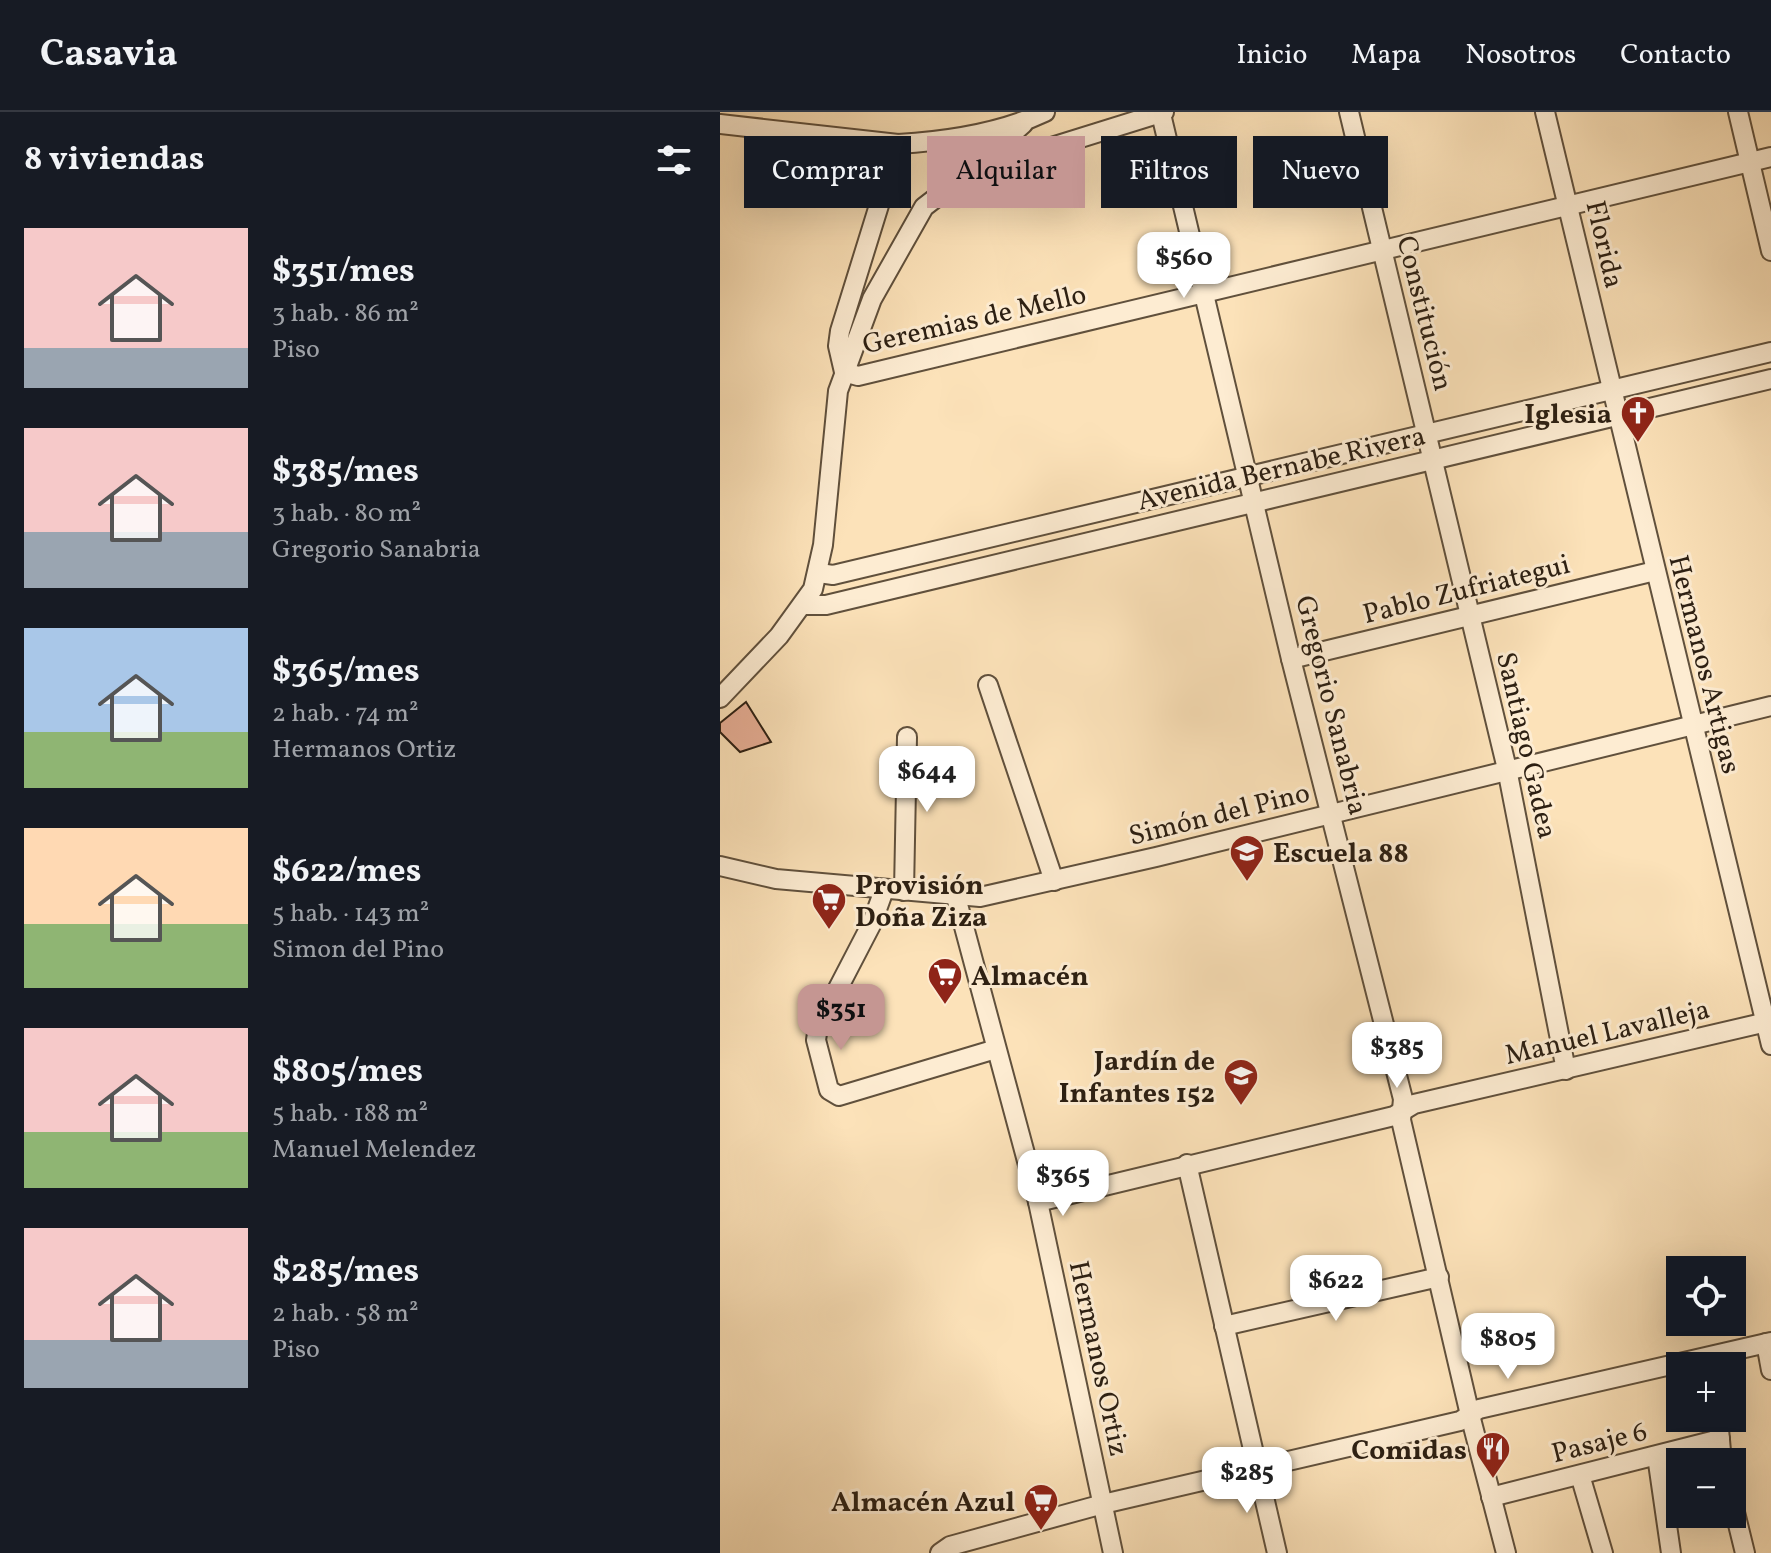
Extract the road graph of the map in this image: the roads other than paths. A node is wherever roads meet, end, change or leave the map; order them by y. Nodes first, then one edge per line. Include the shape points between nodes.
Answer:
1 (1045, 112) edge
2 (1349, 112) edge
3 (1545, 112) edge
4 (1738, 112) edge
5 (1162, 113) edge
6 (726, 120) edge
7 (1025, 122) junction
8 (841, 136) edge
9 (1009, 136) edge
10 (1085, 137) edge
11 (911, 143) edge
12 (1771, 157) edge
13 (1749, 162) junction
14 (927, 205) edge
15 (1568, 206) junction
16 (878, 208) edge
17 (1382, 250) junction
18 (1771, 251) edge
19 (1203, 292) junction
20 (1771, 352) edge
21 (844, 372) junction
22 (1771, 379) edge
23 (1610, 390) junction
24 (1616, 414) junction
25 (1427, 434) junction
26 (1433, 460) junction
27 (1247, 477) junction
28 (1253, 501) junction
29 (1655, 571) junction
30 (819, 573) junction
31 (803, 605) junction
32 (1469, 615) junction
33 (1291, 659) junction
34 (988, 685) dead end
35 (720, 698) edge
36 (1771, 706) edge
37 (1693, 725) junction
38 (907, 737) dead end
39 (1507, 769) junction
40 (1332, 815) junction
41 (720, 866) edge
42 (1054, 881) junction
43 (884, 890) junction
44 (904, 891) junction
45 (956, 897) junction
46 (1768, 1022) edge
47 (1771, 1045) edge
48 (996, 1049) junction
49 (1566, 1070) junction
50 (1402, 1111) junction
51 (1187, 1164) junction
52 (1038, 1202) junction
53 (1439, 1277) junction
54 (1224, 1326) junction
55 (1768, 1342) edge
56 (1739, 1352) edge
57 (1771, 1370) edge
58 (1666, 1371) edge
59 (1470, 1415) junction
60 (1719, 1432) edge
61 (1720, 1439) junction
62 (1721, 1448) edge
63 (1657, 1456) junction
64 (1258, 1469) junction
65 (1580, 1475) junction
66 (1491, 1497) junction
67 (1103, 1504) junction
68 (1739, 1528) edge
69 (1503, 1552) edge
70 (940, 1553) edge
71 (1113, 1553) edge
72 (1277, 1553) edge
73 (1603, 1553) edge
74 (1671, 1553) edge
75 (1745, 1553) edge

1 - 7 street
2 - 17 street, Constitución
3 - 15 street, Florida
4 - 13 street
5 - 10 street
5 - 19 street, Gregorio Sanabria
6 - 8 street
7 - 9 street
7 - 11 street
12 - 13 street, Geremias de Mello
13 - 15 street, Geremias de Mello
13 - 18 street
14 - 21 street via 872,299
15 - 17 street, Geremias de Mello
15 - 23 street, Florida
16 - 21 street via 840,331
17 - 19 street, Geremias de Mello
17 - 25 street, Constitución
19 - 21 street, Geremias de Mello via 858,376
19 - 27 street, Gregorio Sanabria
20 - 23 street, Avenida Bernabe Rivera
21 - 30 street via 835,411
22 - 24 street, Avenida Bernabe Rivera
23 - 24 street, Hermanos Artigas
23 - 25 street, Avenida Bernabe Rivera
24 - 26 street, Avenida Bernabe Rivera
24 - 29 street, Hermanos Artigas
25 - 26 street, Santiago Gadea
25 - 27 street, Avenida Bernabe Rivera
26 - 28 street, Avenida Bernabe Rivera
26 - 32 street, Santiago Gadea
27 - 28 street, Gregorio Sanabria
27 - 30 street, Avenida Bernabe Rivera via 833,575
28 - 31 street, Avenida Bernabe Rivera via 826,605
28 - 33 street, Gregorio Sanabria
29 - 32 street, Pablo Zufriategui
29 - 37 street, Hermanos Artigas
30 - 31 street
31 - 35 street
32 - 33 street, Pablo Zufriategui
32 - 39 street, Santiago Gadea
33 - 40 street, Gregorio Sanabria
34 - 42 street
36 - 37 street, Simón del Pino
37 - 39 street, Simón del Pino
37 - 46 street, Hermanos Artigas
38 - 44 street
39 - 40 street, Simón del Pino
39 - 49 street, Santiago Gadea
40 - 42 street, Simón del Pino
40 - 50 street, Gregorio Sanabria
41 - 43 street, Simón del Pino via 776,879
42 - 45 street, Simón del Pino
43 - 44 street, Simón del Pino
43 - 48 street via 818,1027 816,1040 829,1090 839,1096
44 - 45 street, Simón del Pino
45 - 48 street, Hermanos Ortiz
46 - 47 street, Hermanos Artigas
46 - 49 street, Manuel Lavalleja
48 - 52 street, Hermanos Ortiz
49 - 50 street, Manuel Lavalleja
50 - 51 street, Manuel Lavalleja
50 - 53 street, Gregorio Sanabria
51 - 52 street, Manuel Lavalleja
51 - 54 street
52 - 67 street, Hermanos Ortiz
53 - 54 street
53 - 59 street, Gregorio Sanabria
54 - 64 street
55 - 56 street
55 - 57 street
58 - 59 street
59 - 64 street
59 - 66 street, Gregorio Sanabria
60 - 61 street
61 - 62 street
61 - 63 street, Pasaje 6
63 - 65 street, Pasaje 6
63 - 74 street
64 - 67 street
64 - 72 street
65 - 66 street, Pasaje 6
65 - 73 street
66 - 69 street, Gregorio Sanabria
67 - 70 street
67 - 71 street, Hermanos Ortiz
68 - 75 street

